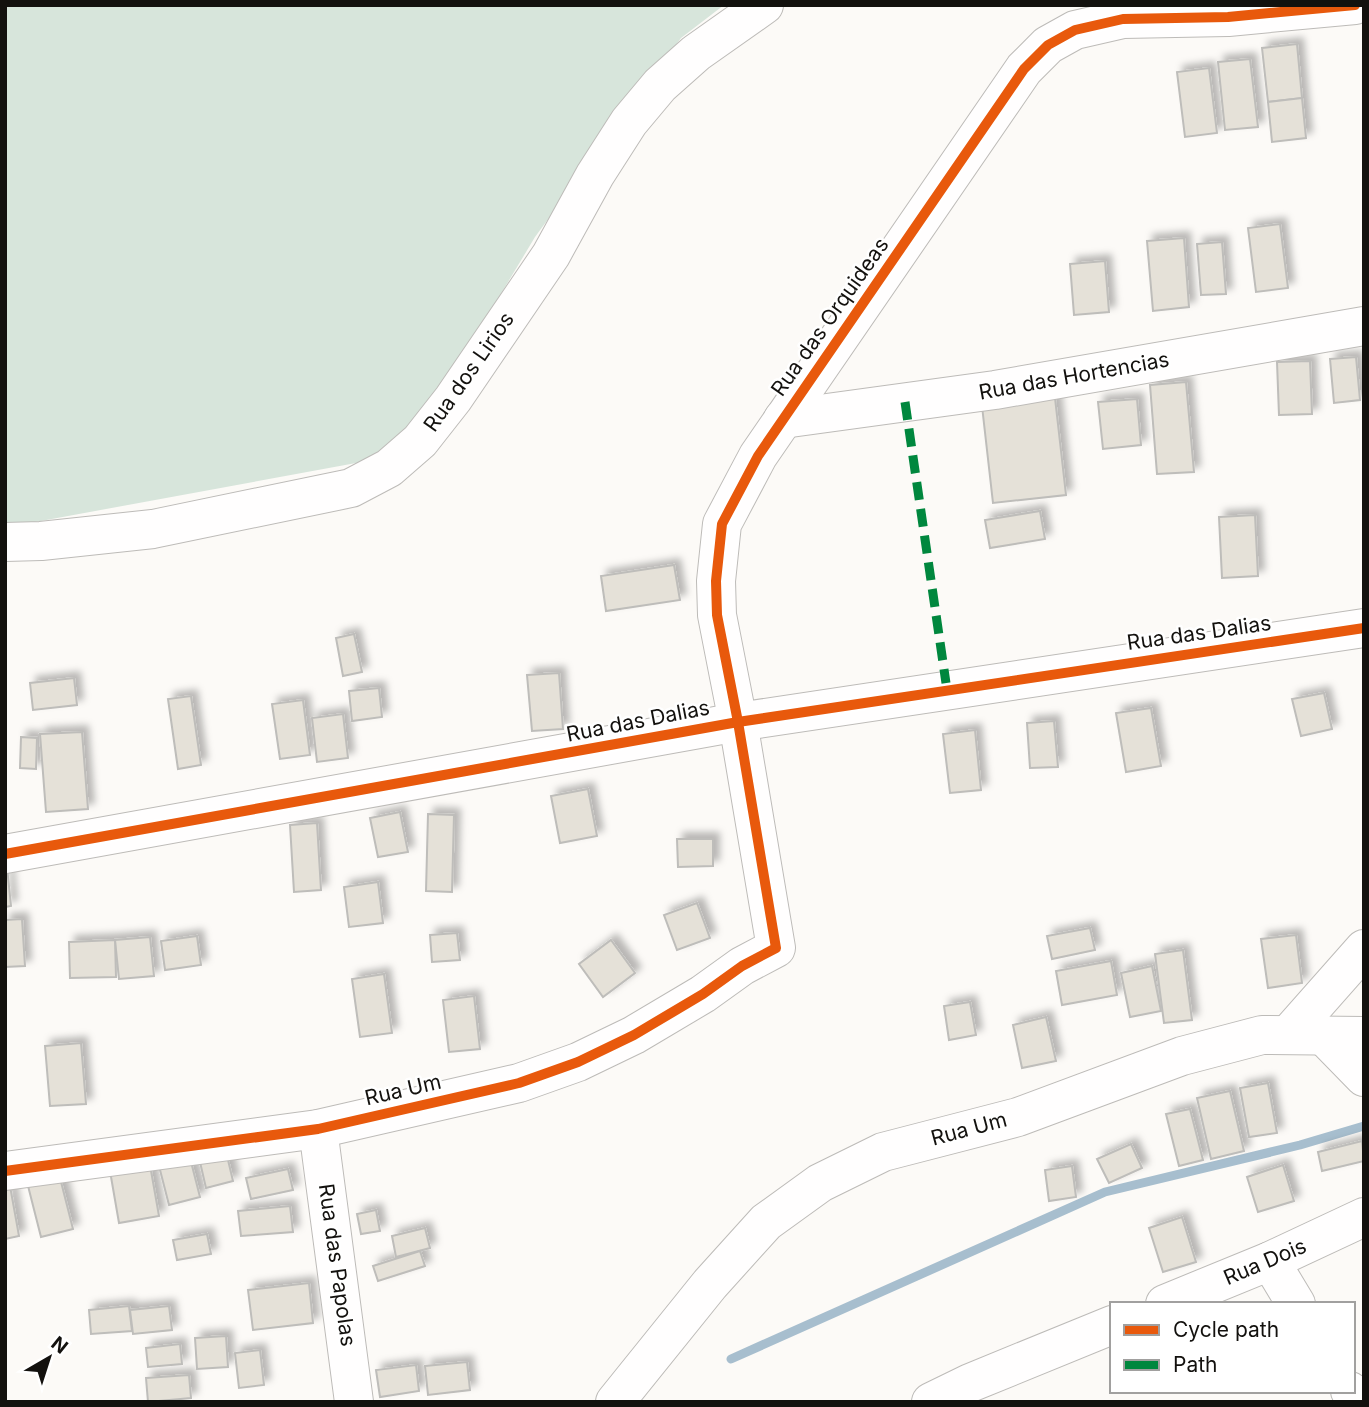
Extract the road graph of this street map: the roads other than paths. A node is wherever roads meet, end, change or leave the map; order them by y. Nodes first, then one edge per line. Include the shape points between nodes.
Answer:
1 (764, 5) edge
2 (1355, 5) edge
3 (1364, 326) edge
4 (783, 419) junction
5 (5, 542) edge
6 (1364, 628) edge
7 (738, 722) junction
8 (5, 854) edge
9 (776, 947) joint
10 (1364, 949) edge
11 (1306, 1035) junction
12 (1364, 1036) edge
13 (1364, 1077) edge
14 (318, 1129) junction
15 (5, 1171) edge
16 (1364, 1217) edge
17 (1270, 1261) junction
18 (1170, 1302) edge
19 (1295, 1302) edge
20 (1110, 1326) edge
21 (354, 1402) edge
22 (615, 1402) edge
23 (931, 1402) edge

1 - 5 street, Rua dos Lirios via 696,53 660,85 629,122 551,255 453,399 420,441 389,468 351,488 153,529
2 - 4 street, Rua das Orquideas via 1228,17 1123,19 1075,30 1048,45 1024,69
3 - 4 street, Rua das Hortencias via 995,390
4 - 7 street, Rua das Orquideas via 722,524 717,615
6 - 7 street, Rua das Dalias
7 - 8 street, Rua das Dalias
7 - 9 street, Rua das Orquideas
9 - 14 street, Rua Um via 635,1035 578,1062 520,1083
10 - 11 street
11 - 12 street, Rua Um
11 - 13 street
11 - 22 street, Rua Um via 1262,1035 1182,1056 1018,1116 883,1152 820,1183 766,1222
14 - 15 street, Rua Um
14 - 21 street, Rua das Papolas
16 - 17 street, Rua Dois
17 - 18 street, Rua Dois
17 - 19 street
20 - 23 street

